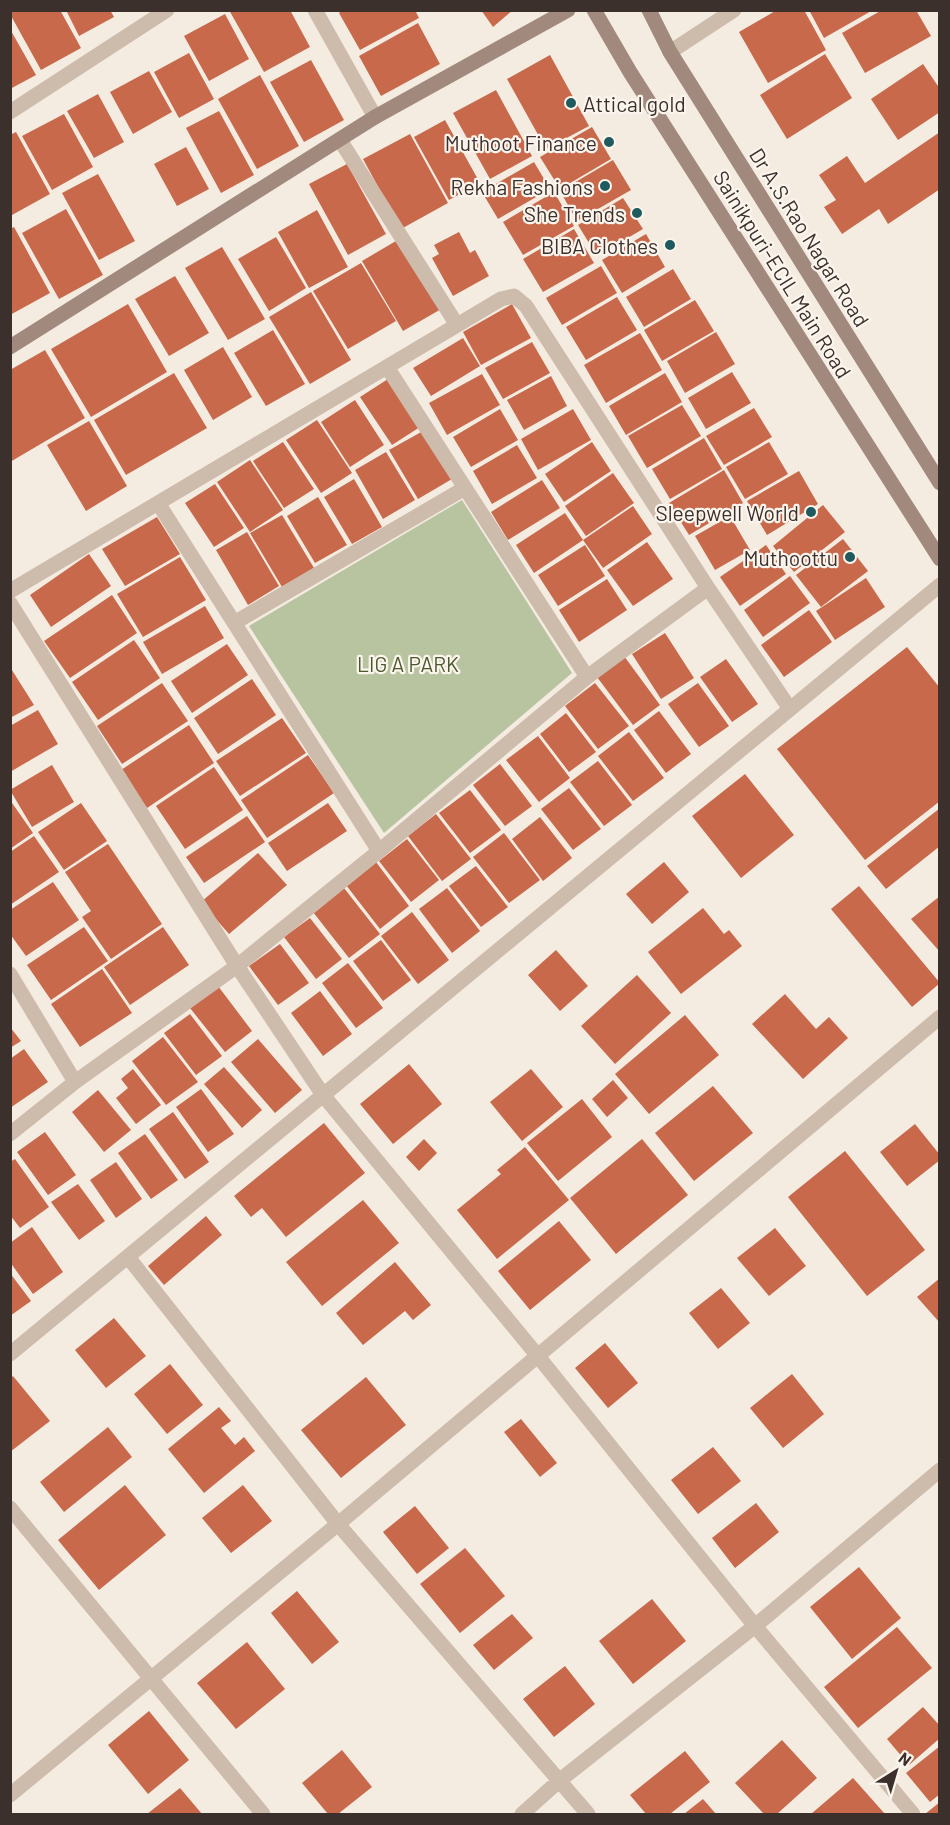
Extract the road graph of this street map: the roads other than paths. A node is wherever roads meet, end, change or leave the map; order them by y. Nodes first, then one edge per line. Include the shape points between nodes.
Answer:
1 (167, 10) edge
2 (315, 10) edge
3 (568, 10) edge
4 (594, 10) edge
5 (649, 10) edge
6 (734, 10) edge
7 (670, 52) junction
8 (10, 112) edge
9 (375, 117) junction
10 (340, 140) junction
11 (457, 325) junction
12 (10, 348) edge
13 (387, 367) junction
14 (939, 483) edge
15 (465, 488) junction
16 (158, 503) junction
17 (939, 559) edge
18 (939, 585) edge
19 (708, 588) junction
20 (10, 591) edge
21 (10, 603) edge
22 (234, 623) junction
23 (587, 677) junction
24 (790, 709) junction
25 (379, 851) junction
26 (237, 966) junction
27 (10, 974) edge
28 (939, 1017) edge
29 (75, 1082) junction
30 (323, 1095) junction
31 (10, 1134) edge
32 (128, 1257) junction
33 (10, 1354) edge
34 (537, 1355) junction
35 (939, 1470) edge
36 (10, 1508) edge
37 (338, 1524) junction
38 (755, 1626) junction
39 (151, 1678) junction
40 (559, 1781) junction
41 (10, 1794) edge
42 (263, 1815) edge
43 (522, 1815) edge
44 (588, 1815) edge
45 (913, 1815) edge

1 - 8 street
2 - 9 street
3 - 9 main road
4 - 17 main road, Sainikpuri-ECIL Main Road
5 - 7 main road, Dr A.S.Rao Nagar Road
6 - 7 street
7 - 14 main road, Dr A.S.Rao Nagar Road
9 - 10 main road
10 - 11 street
10 - 12 main road
11 - 13 street
11 - 19 street via 501,299 514,296 526,306
13 - 15 street
13 - 16 street
15 - 22 street
15 - 23 street
16 - 20 street
16 - 22 street
18 - 24 street
19 - 23 street
19 - 24 street
21 - 26 street
22 - 25 street
23 - 25 street
24 - 30 street
25 - 26 street
26 - 29 street
26 - 30 street
27 - 29 street
28 - 34 street
29 - 31 street
30 - 32 street
30 - 34 street
32 - 33 street
32 - 37 street
34 - 37 street
34 - 38 street
35 - 38 street
36 - 39 street
37 - 39 street
37 - 40 street
38 - 40 street
38 - 45 street
39 - 41 street
39 - 42 street
40 - 43 street
40 - 44 street

